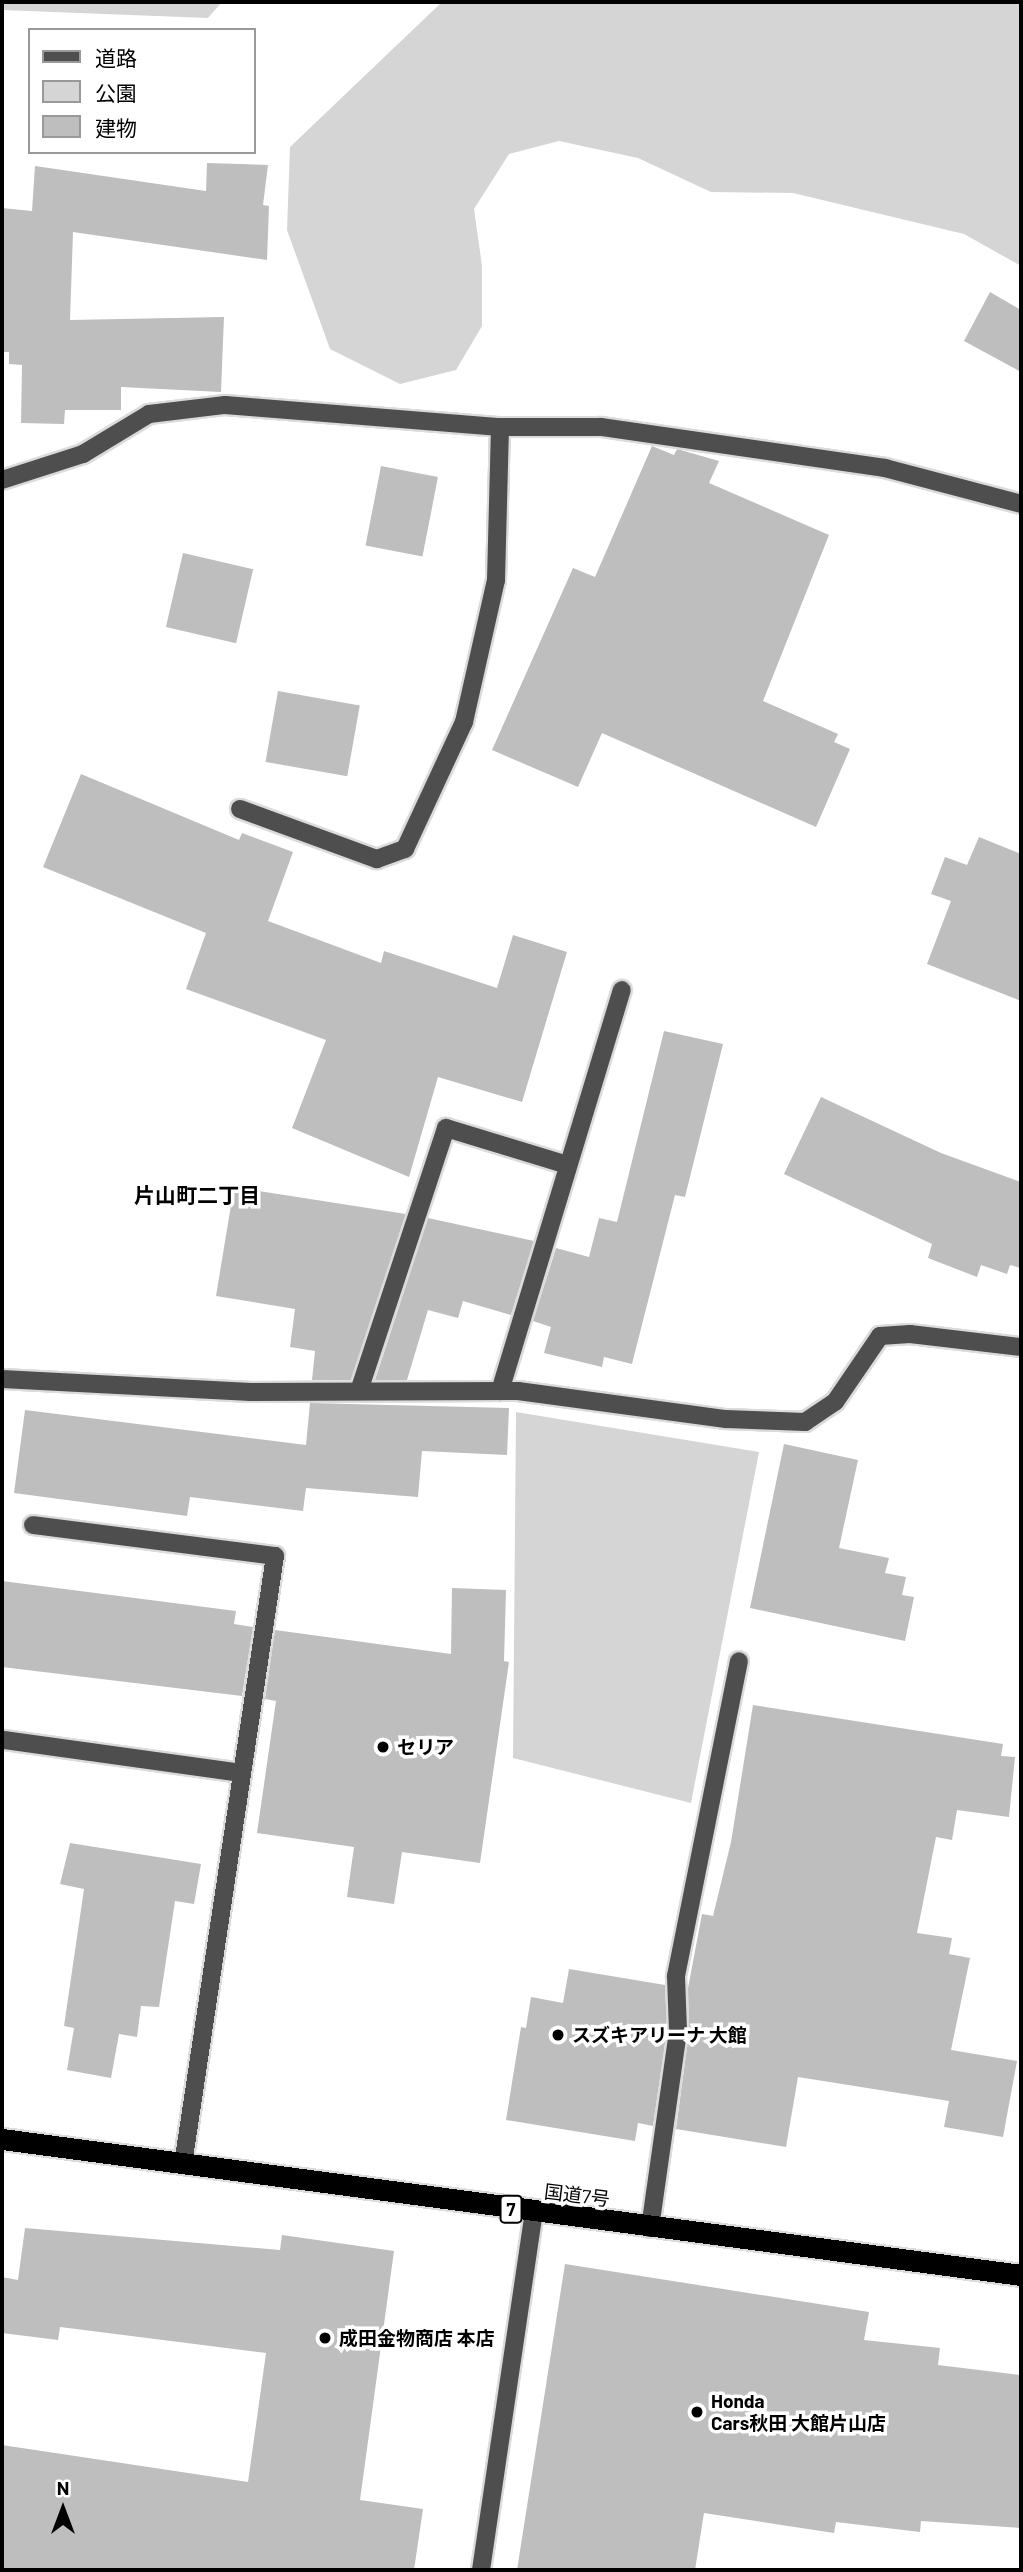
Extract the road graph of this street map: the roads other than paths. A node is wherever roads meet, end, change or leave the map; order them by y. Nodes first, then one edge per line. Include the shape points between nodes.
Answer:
1 (500, 426) junction
2 (2, 480) edge
3 (1021, 505) edge
4 (240, 809) dead end
5 (622, 990) dead end
6 (568, 1165) junction
7 (1021, 1347) edge
8 (2, 1379) edge
9 (359, 1391) junction
10 (500, 1391) junction
11 (33, 1525) dead end
12 (740, 1661) dead end
13 (4, 1740) dead end
14 (242, 1773) junction
15 (2, 2139) edge
16 (183, 2164) junction
17 (534, 2213) junction
18 (650, 2228) junction
19 (1021, 2275) edge
20 (481, 2570) edge

1 - 2 street via 225,405 149,414 83,454
1 - 3 street via 601,426 885,468
1 - 4 street via 496,580 470,696 464,722 404,849 377,859
5 - 6 street
6 - 9 street via 446,1128
6 - 10 street
7 - 10 street via 910,1334 880,1336 835,1402 805,1422 726,1419
8 - 9 street via 251,1392
9 - 10 street
11 - 14 street via 275,1556
12 - 18 street via 676,1976 678,2031
13 - 14 street
14 - 16 street
15 - 16 highway, 国道7号 / 7
16 - 17 highway, 国道7号 / 7
17 - 18 highway, 国道7号 / 7
17 - 20 street
18 - 19 highway, 国道7号 / 7

